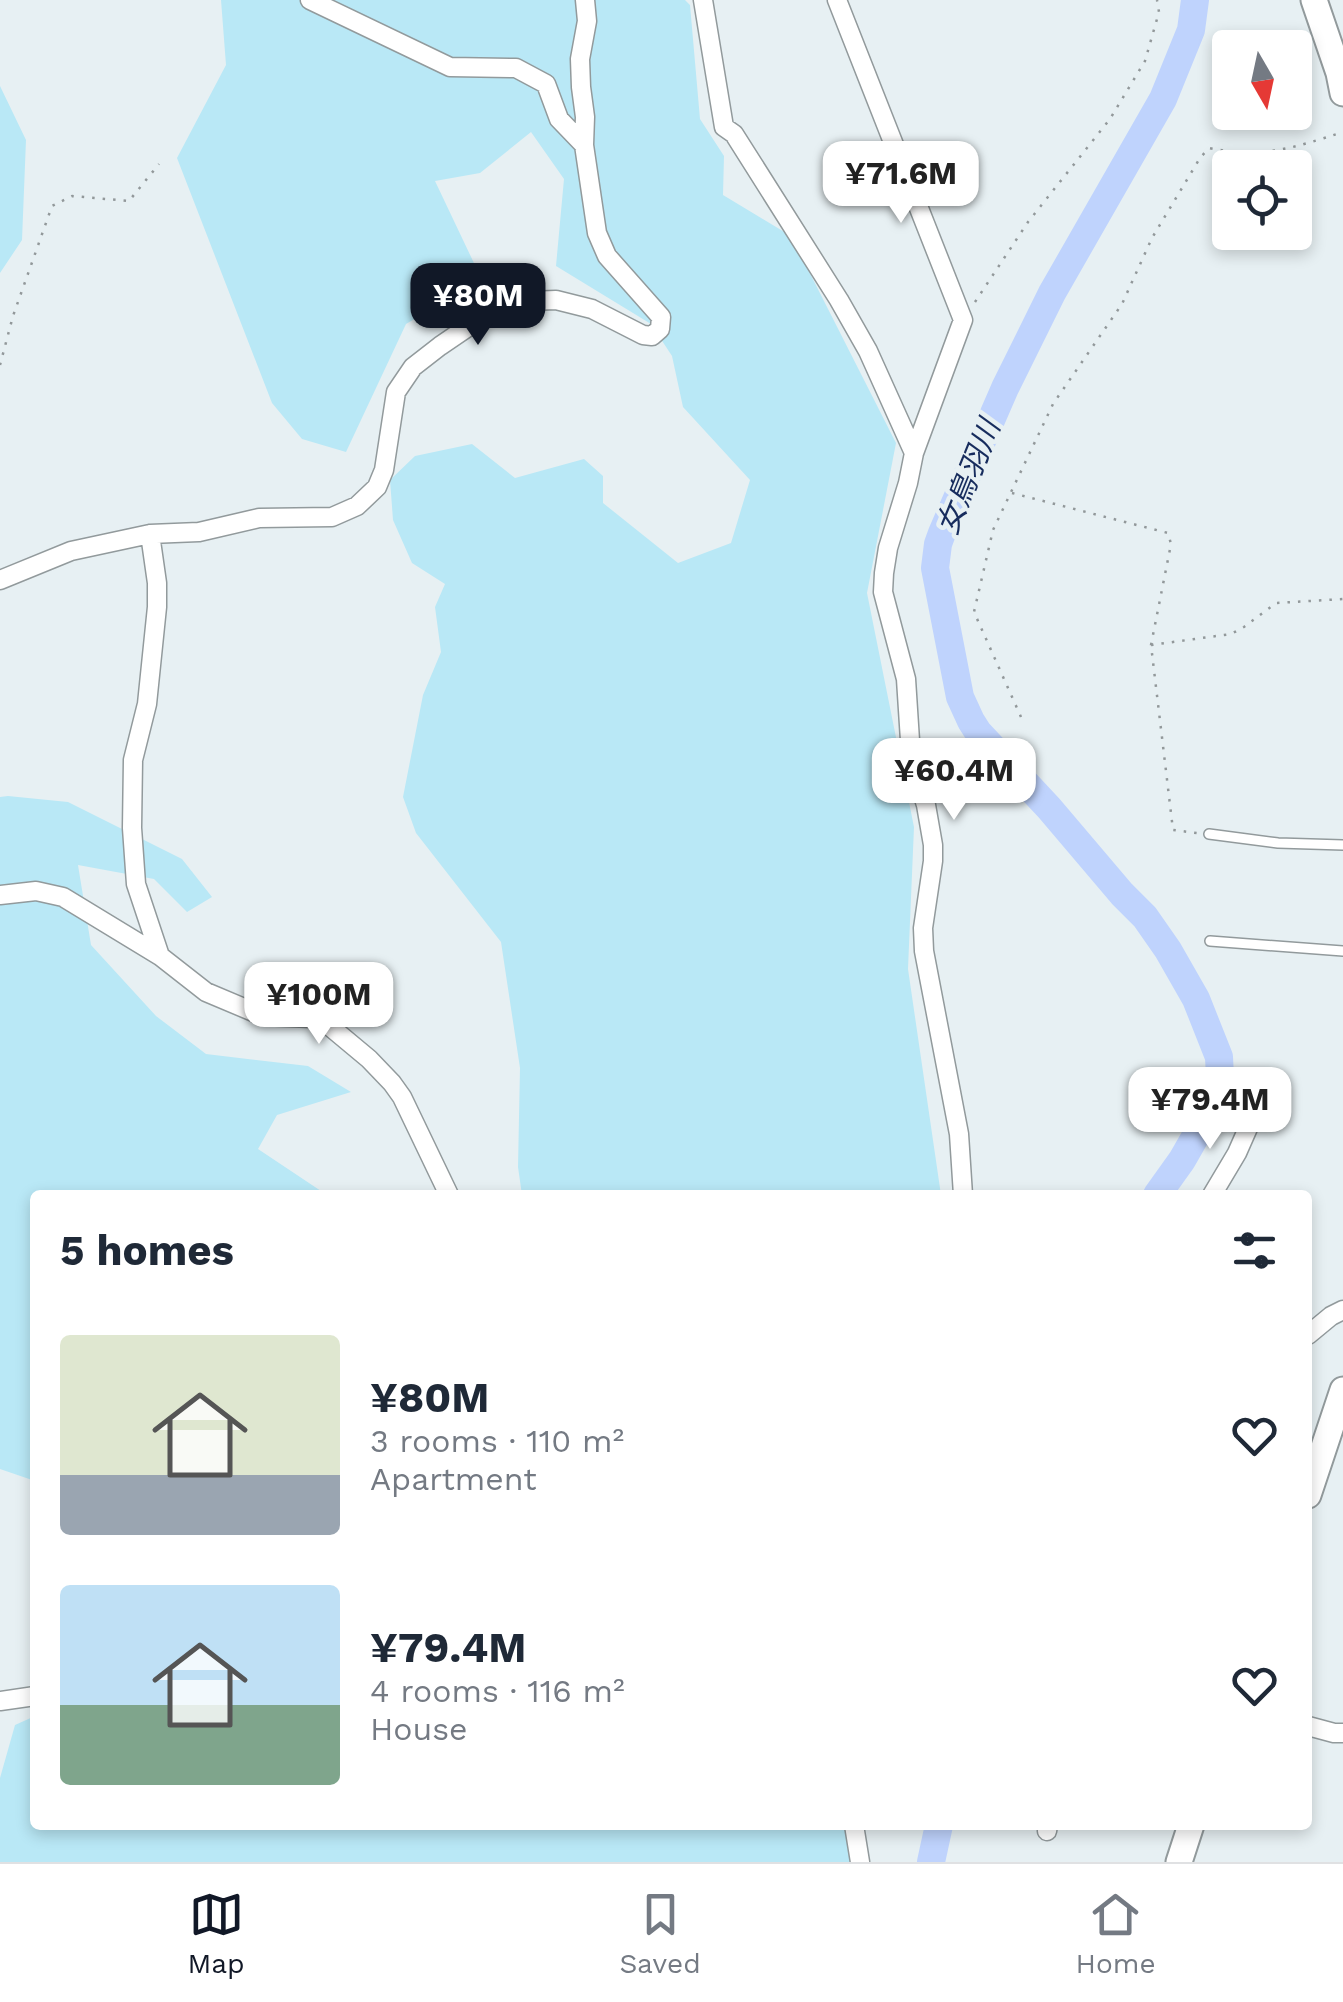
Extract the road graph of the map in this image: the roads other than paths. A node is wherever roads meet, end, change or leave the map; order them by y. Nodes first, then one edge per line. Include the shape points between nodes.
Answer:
1 (310, 0) edge
2 (586, 0) edge
3 (703, 0) edge
4 (837, 0) edge
5 (1314, 0) edge
6 (1343, 94) edge
7 (584, 145) junction
8 (914, 454) junction
9 (150, 534) junction
10 (0, 580) edge
11 (1209, 834) road end
12 (1343, 845) edge
13 (0, 896) edge
14 (1210, 941) dead end
15 (1343, 952) edge
16 (160, 956) junction
17 (1248, 1128) dead end
18 (447, 1190) edge
19 (963, 1190) edge
20 (1215, 1190) edge
21 (1343, 1310) edge
22 (1312, 1332) edge
23 (1343, 1390) edge
24 (1312, 1483) edge
25 (30, 1697) edge
26 (0, 1701) edge
27 (1312, 1727) edge
28 (1343, 1732) edge
29 (855, 1830) edge
30 (1189, 1830) edge
31 (860, 1862) edge
32 (1178, 1862) edge

1 - 7 street via 450,67 516,68 546,84 559,119
2 - 7 street via 580,59
3 - 8 street via 724,126 839,300
4 - 8 street via 963,320
5 - 6 main road
7 - 9 street via 597,233 607,256 661,317 660,329 643,335 592,309 556,300 486,314 414,367 396,392 384,470 356,506 332,517 259,518 199,532
8 - 19 street via 883,592 904,665 911,756 933,844 924,951
9 - 10 street via 71,551
9 - 16 street via 158,607 133,760 132,828 136,884
11 - 12 lane
13 - 16 street via 36,890 63,898
14 - 15 lane
16 - 18 street via 239,1008 312,1018 340,1033 392,1083
17 - 20 street
21 - 22 street
23 - 24 main road
25 - 26 street
27 - 28 street
29 - 31 street
30 - 32 main road

